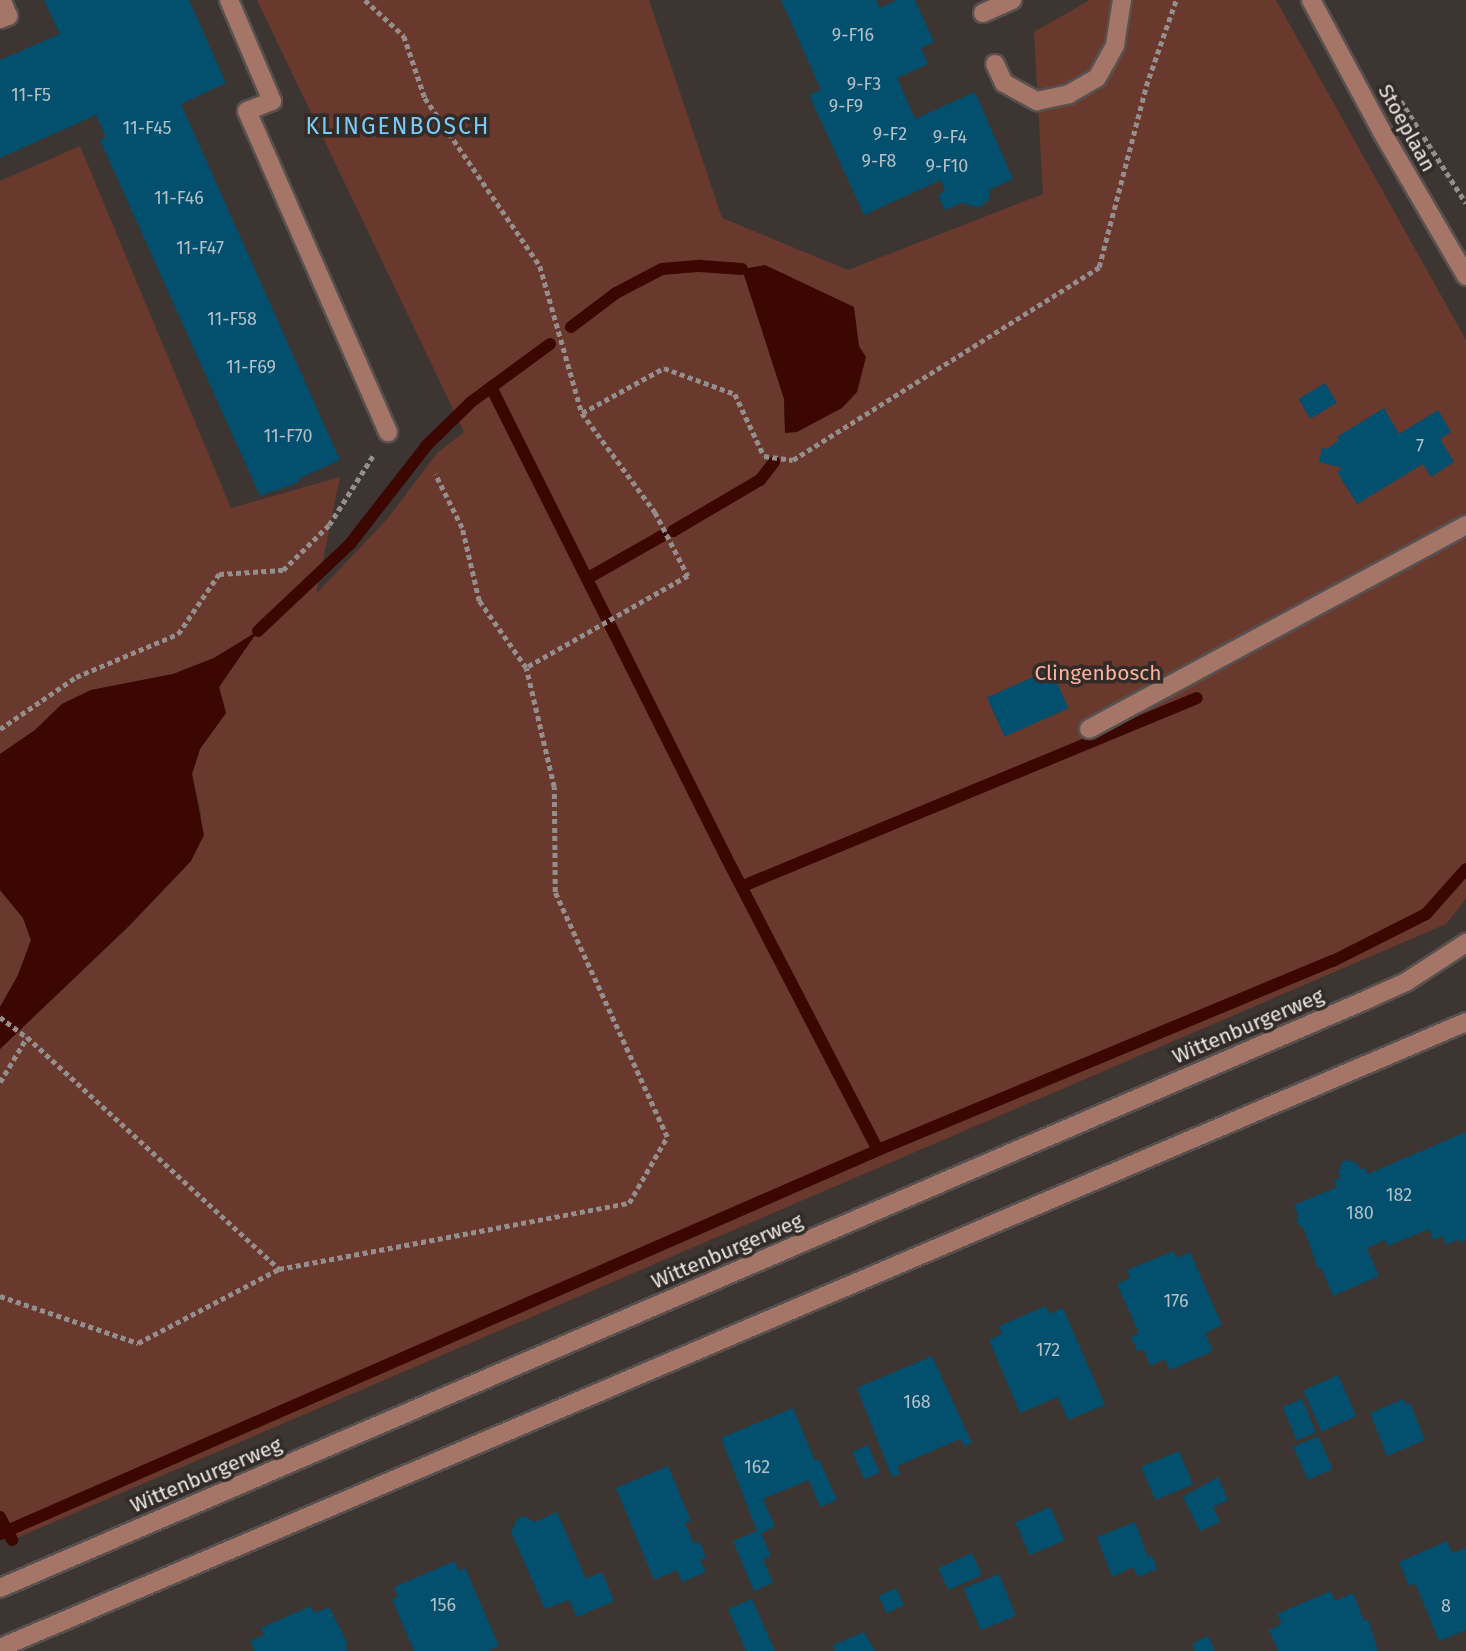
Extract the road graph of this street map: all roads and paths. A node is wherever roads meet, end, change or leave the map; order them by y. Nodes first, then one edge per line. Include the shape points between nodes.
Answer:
1 (2, 0) edge
2 (229, 0) edge
3 (365, 0) edge
4 (1012, 0) edge
5 (1122, 0) edge
6 (1175, 0) edge
7 (1311, 0) edge
8 (983, 13) dead end
9 (0, 19) edge
10 (995, 64) dead end
11 (1466, 276) edge
12 (582, 413) junction
13 (388, 432) joint
14 (435, 474) dead end
15 (1466, 525) edge
16 (526, 668) junction
17 (0, 729) edge
18 (1089, 729) dead end
19 (1466, 943) edge
20 (0, 1017) edge
21 (1466, 1022) edge
22 (27, 1037) junction
23 (0, 1082) edge
24 (279, 1269) junction
25 (0, 1296) edge
26 (0, 1588) edge
27 (0, 1648) edge

1 - 9 street via 8,16
2 - 13 street via 272,101 247,111
3 - 12 path via 404,36 425,98 540,266
4 - 8 street
5 - 10 street via 1115,46 1097,78 1069,94 1037,101 1003,83
6 - 12 path via 1146,86 1098,267 793,460 764,456 735,394 664,368
7 - 11 street, Stoeplaan
12 - 16 path via 654,512 688,576
13 - 17 path via 329,525 283,570 219,574 178,634 76,677
14 - 16 path via 463,528 479,601
15 - 18 street
16 - 24 path via 554,787 555,892 667,1137 629,1203
19 - 26 street, Wittenburgerweg via 1381,994
20 - 22 path
21 - 27 street
22 - 23 path
22 - 24 path
24 - 25 path via 138,1343

